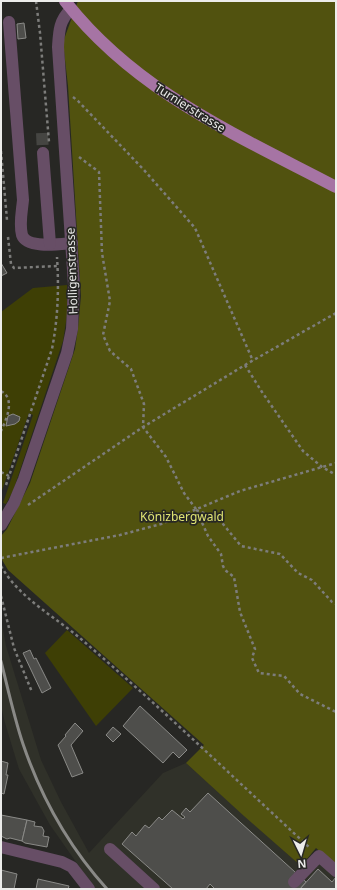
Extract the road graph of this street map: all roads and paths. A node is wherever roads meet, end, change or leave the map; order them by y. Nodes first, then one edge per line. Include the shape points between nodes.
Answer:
1 (36, 1) edge
2 (68, 5) edge
3 (9, 22) dead end
4 (6, 63) edge
5 (43, 65) dead end
6 (73, 104) dead end
7 (43, 153) tunnel mouth
8 (78, 156) dead end
9 (336, 187) edge
10 (72, 243) junction
11 (50, 244) junction
12 (57, 266) dead end
13 (336, 313) edge
14 (253, 361) junction
15 (245, 365) junction
16 (1, 392) edge
17 (143, 427) junction
18 (1, 431) edge
19 (336, 463) edge
20 (322, 467) junction
21 (1, 472) edge
22 (336, 475) edge
23 (9, 476) junction
24 (5, 488) dead end
25 (196, 509) junction
26 (9, 512) junction
27 (1, 525) edge
28 (1, 558) edge
29 (1, 566) edge
30 (1, 596) edge
31 (336, 604) edge
32 (32, 692) dead end
33 (336, 712) edge
34 (1, 848) edge
35 (110, 849) dead end
36 (319, 856) junction
37 (336, 871) edge
38 (294, 882) dead end
39 (89, 889) edge
40 (154, 889) edge

1 - 5 path
2 - 9 main road, Turnierstrasse via 130,68 167,95 205,119
2 - 10 street, Holligenstrasse via 59,28 58,47
3 - 4 street
4 - 11 street via 23,200 22,236 27,242 35,245
6 - 14 path via 72,96 144,170 195,228
7 - 11 street
8 - 17 path via 99,172 102,253 110,301 103,335 110,351 131,369 144,404
10 - 11 street
10 - 26 street, Holligenstrasse via 74,304 70,342 24,479
12 - 23 path via 58,303 52,349
13 - 14 path
14 - 15 path
15 - 17 path
15 - 20 path via 303,451
16 - 18 path via 6,395 9,405
17 - 25 path via 166,457 184,493
17 - 26 path via 32,502
19 - 20 path
20 - 22 path
20 - 25 path via 240,491
21 - 23 path
23 - 24 path
25 - 28 path via 161,524 120,535
25 - 31 path via 223,524 241,546 280,554 298,573 312,580
25 - 33 path via 208,536 221,554 224,570 234,577 240,612 255,649 252,658 258,673 284,676 300,694
26 - 27 street, Holligenstrasse
29 - 36 path via 14,585 32,602 81,639
30 - 32 path via 14,648
34 - 39 street via 62,862 72,867
35 - 40 street
36 - 37 street
36 - 38 street

